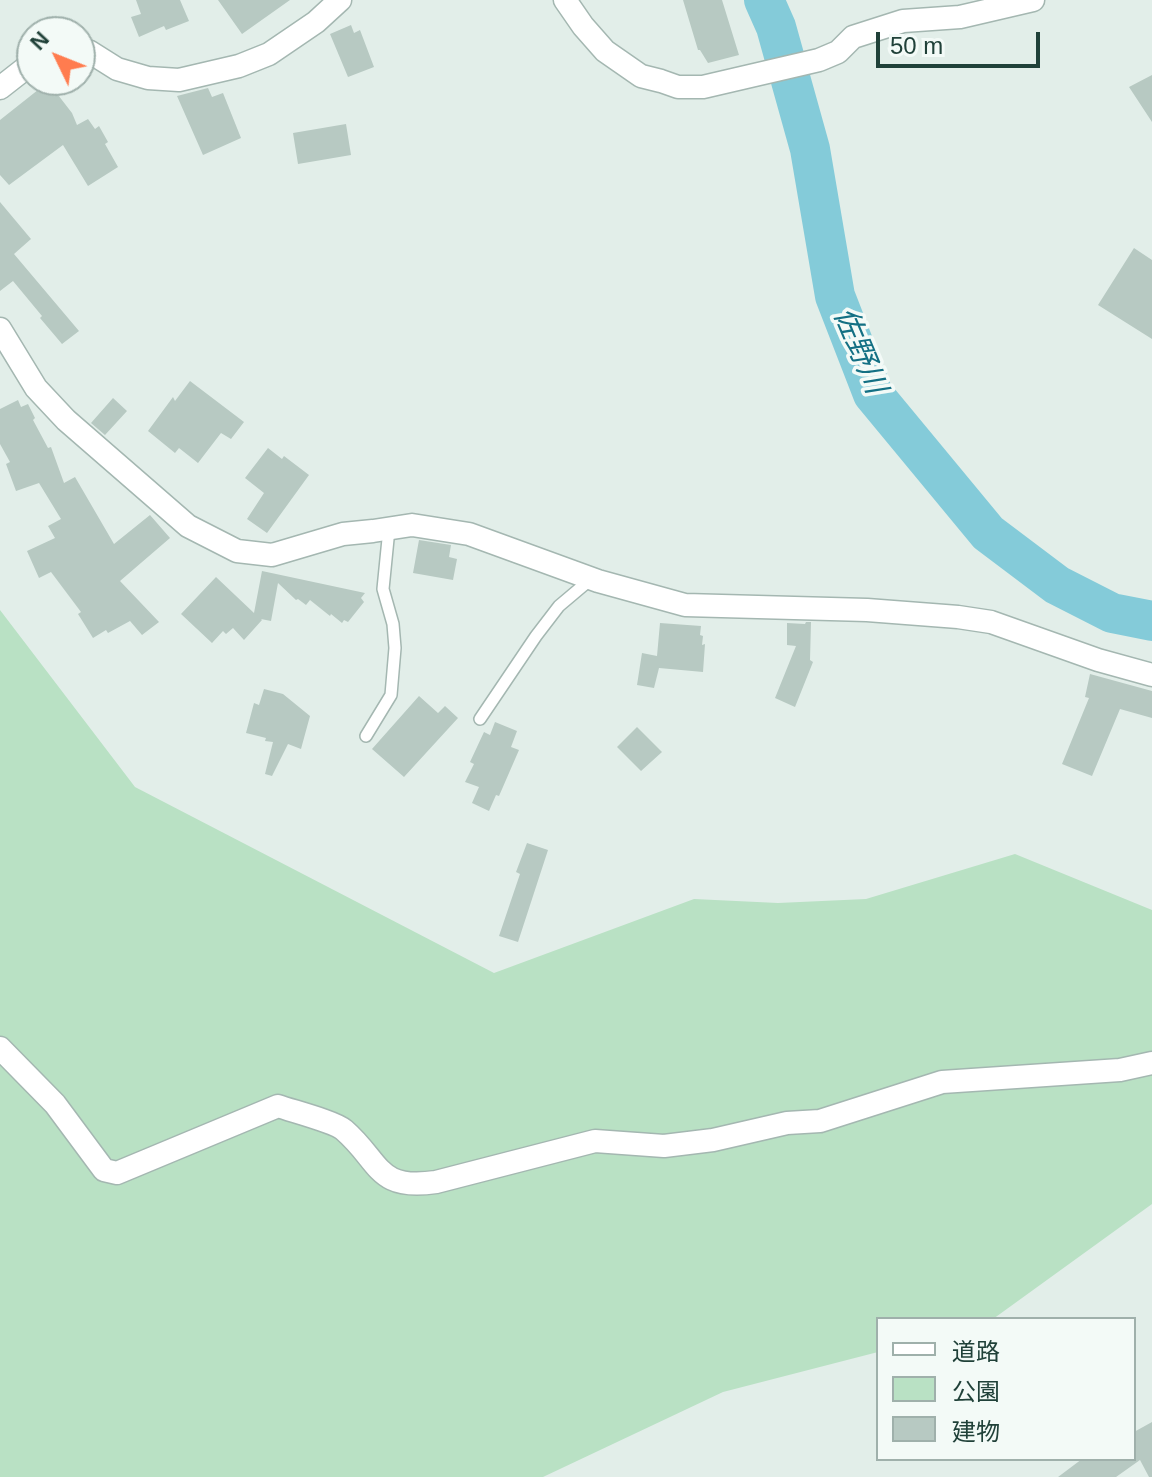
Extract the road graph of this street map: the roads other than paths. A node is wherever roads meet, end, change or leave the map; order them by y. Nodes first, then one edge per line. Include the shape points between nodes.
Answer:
1 (340, 0) edge
2 (565, 0) edge
3 (1033, 0) edge
4 (96, 56) edge
5 (16, 76) edge
6 (0, 88) edge
7 (0, 329) edge
8 (389, 529) junction
9 (591, 578) junction
10 (1152, 675) edge
11 (480, 719) dead end
12 (366, 736) dead end
13 (0, 1048) edge
14 (1152, 1063) edge

1 - 4 street via 269,54 179,80 117,69
2 - 3 street via 605,51 641,76 678,87 703,87 819,60 838,52 853,37 903,21 960,17
5 - 6 street
7 - 8 street via 36,388 66,420 188,526 237,551 272,555 343,534
8 - 9 street via 412,525 469,534
8 - 12 lane via 383,589 395,648 391,695
9 - 10 street via 685,605 867,610 991,622
9 - 11 lane via 559,606
13 - 14 street via 55,1104 104,1170 117,1173 278,1106 342,1128 388,1178 414,1185 595,1141 664,1146 820,1121 942,1082 1120,1070

